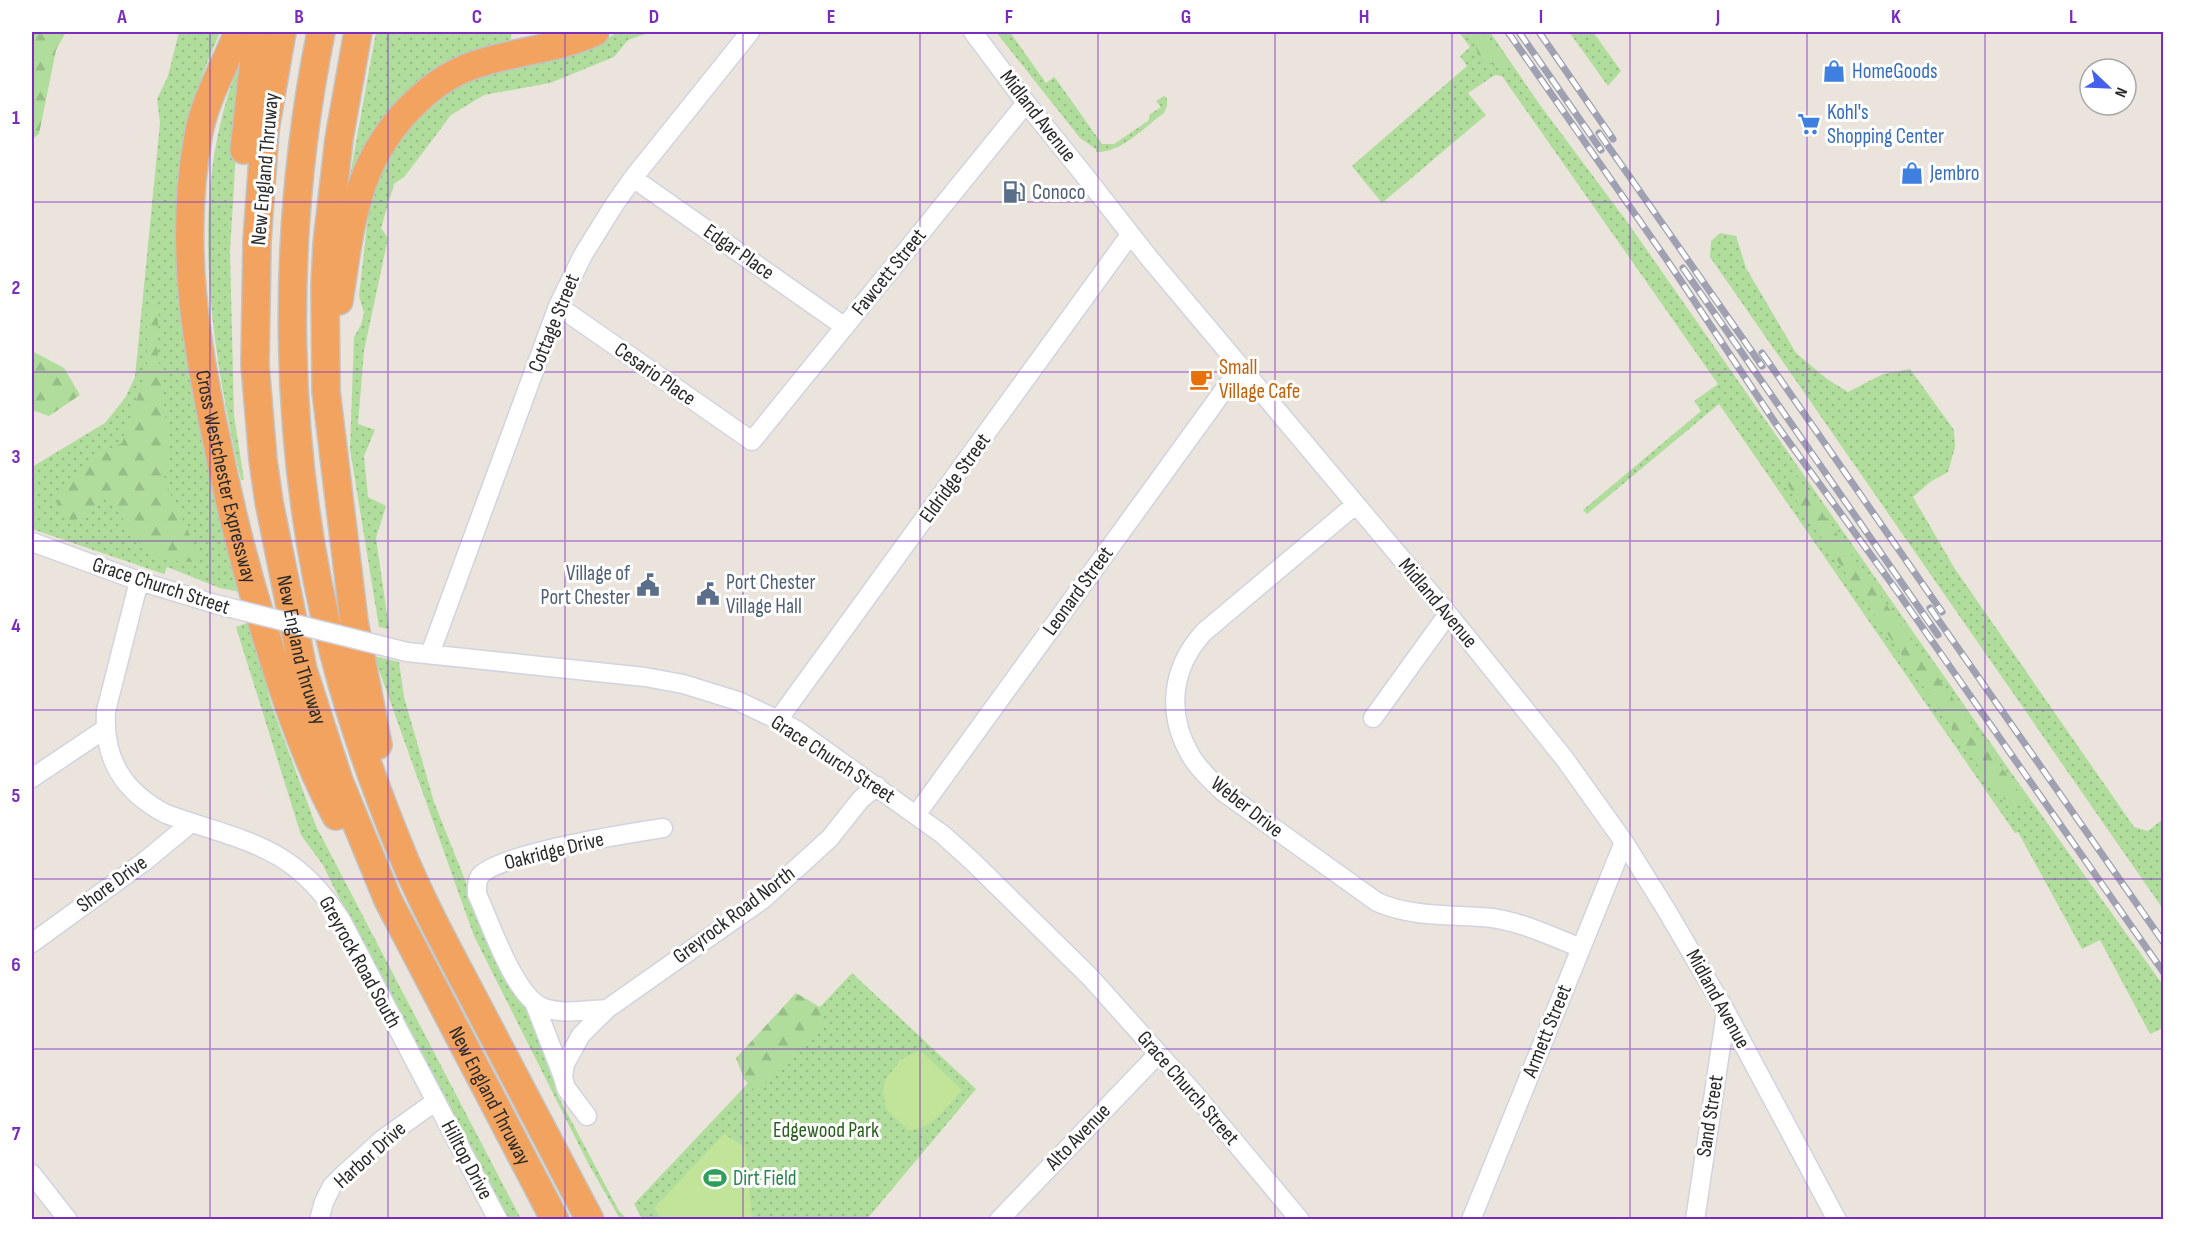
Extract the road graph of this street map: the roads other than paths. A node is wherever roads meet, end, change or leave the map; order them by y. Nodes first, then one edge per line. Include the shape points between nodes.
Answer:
1 (238, 32) edge
2 (257, 32) edge
3 (282, 32) edge
4 (321, 32) edge
5 (358, 32) edge
6 (595, 32) edge
7 (750, 32) edge
8 (973, 32) edge
9 (1026, 103) junction
10 (633, 178) junction
11 (1130, 235) junction
12 (255, 301) junction
13 (558, 306) junction
14 (845, 327) junction
15 (1240, 368) junction
16 (326, 392) junction
17 (752, 441) joint
18 (1355, 505) junction
19 (32, 542) edge
20 (139, 581) junction
21 (1448, 614) junction
22 (430, 654) junction
23 (1373, 718) dead end
24 (778, 720) junction
25 (105, 729) junction
26 (32, 778) edge
27 (877, 786) junction
28 (916, 815) junction
29 (191, 823) junction
30 (663, 828) dead end
31 (1624, 842) junction
32 (401, 852) junction
33 (388, 900) junction
34 (32, 944) edge
35 (1581, 948) junction
36 (534, 1002) junction
37 (607, 1009) junction
38 (1726, 1012) junction
39 (1158, 1054) junction
40 (563, 1077) junction
41 (436, 1101) junction
42 (587, 1116) dead end
43 (32, 1174) edge
44 (1299, 1219) edge
45 (68, 1220) edge
46 (319, 1220) edge
47 (498, 1220) edge
48 (555, 1220) edge
49 (590, 1220) edge
50 (999, 1220) edge
51 (1471, 1220) edge
52 (1695, 1220) edge
53 (1837, 1220) edge

1 - 33 highway, Cross Westchester Expressway via 202,120 194,159 190,266 200,359 237,534 292,716 321,788
2 - 12 highway via 243,190
3 - 12 highway, New England Thruway via 265,130
4 - 32 highway, New England Thruway via 304,126 293,248 293,352 301,476 334,653
5 - 16 highway via 327,244
6 - 16 highway via 458,71 426,92 397,120 374,155 358,195
7 - 10 street, Cottage Street
8 - 9 street, Midland Avenue
9 - 11 street, Midland Avenue
9 - 14 street, Fawcett Street
10 - 13 street, Cottage Street via 597,231
10 - 14 street, Edgar Place
11 - 15 street, Midland Avenue
11 - 24 street, Eldridge Street
12 - 33 highway, New England Thruway via 255,365 263,460 291,617 303,670 339,782
13 - 17 street, Cesario Place
13 - 22 street, Cottage Street
14 - 17 street, Fawcett Street
15 - 18 street, Midland Avenue
15 - 28 street, Leonard Street
16 - 32 highway via 354,621
18 - 21 street, Midland Avenue
18 - 35 street, Weber Drive via 1192,645 1181,667 1175,693 1178,726 1188,750 1222,791 1377,902 1410,912 1494,919
19 - 20 street, Grace Church Street
20 - 22 street, Grace Church Street, bridge via 406,652
20 - 25 street, Greyrock Road South via 110,691
21 - 23 street
21 - 31 street, Midland Avenue via 1564,758
22 - 24 street, Grace Church Street via 683,684 738,701
24 - 27 street, Grace Church Street
25 - 26 street
25 - 29 street, Greyrock Road South via 115,765 135,794 166,814
27 - 28 street, Grace Church Street
27 - 37 street, Greyrock Road North via 830,838 762,900
28 - 39 street, Grace Church Street via 972,861 1046,932
29 - 34 street, Shore Drive
29 - 41 street, Greyrock Road South via 271,851 298,868 317,888 341,920
30 - 36 street, Oakridge Drive via 599,838 513,859 479,877 477,894 520,988
31 - 35 street, Armett Street
31 - 38 street, Midland Avenue
32 - 49 highway, New England Thruway
33 - 48 highway, New England Thruway
35 - 51 street, Armett Street
36 - 37 street via 558,1011
36 - 40 street, Oakridge Drive
37 - 40 street, Greyrock Road North via 581,1035 565,1064
38 - 52 street, Sand Street
38 - 53 street, Midland Avenue
39 - 44 street, Grace Church Street
39 - 50 street, Alto Avenue
40 - 42 street, Oakridge Drive via 566,1088
41 - 46 street, Harbor Drive via 384,1139 332,1186
41 - 47 street, Hilltop Drive
43 - 45 street

